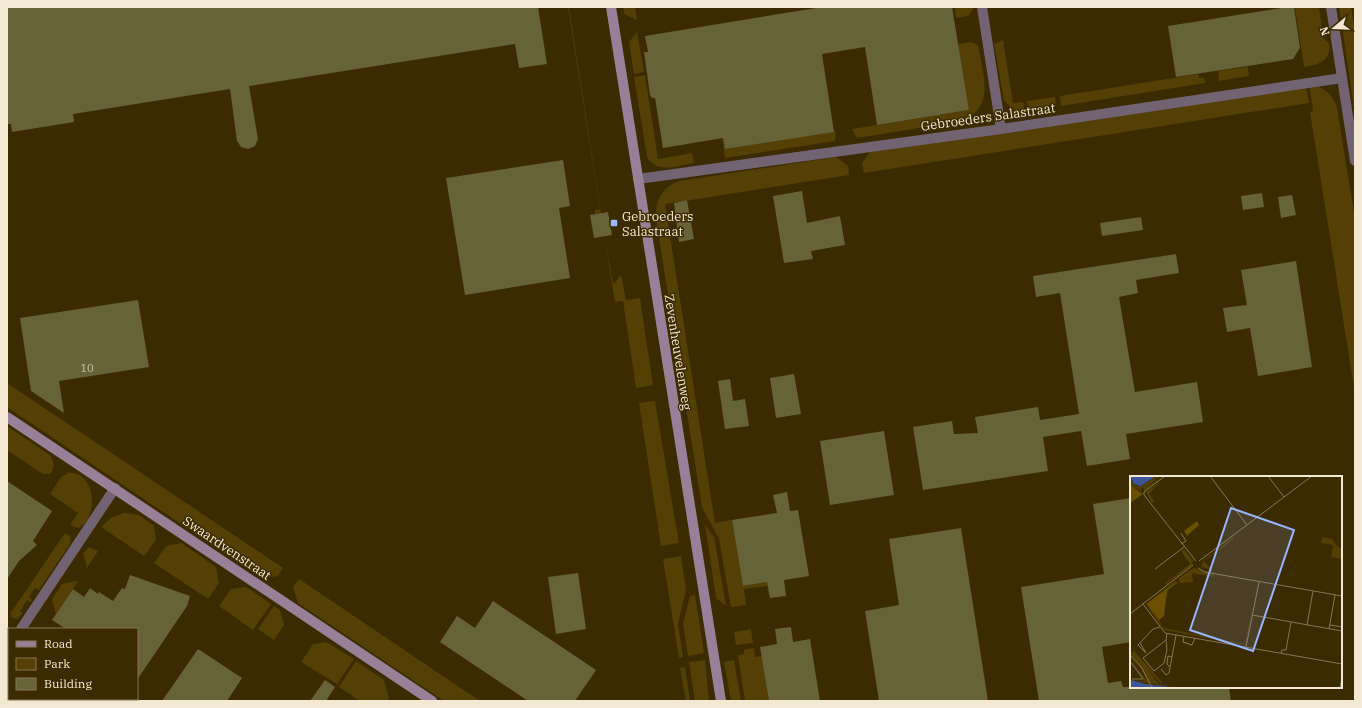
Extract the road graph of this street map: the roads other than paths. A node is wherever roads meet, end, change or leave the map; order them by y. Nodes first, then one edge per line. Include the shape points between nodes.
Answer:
1 (611, 7) edge
2 (982, 7) edge
3 (1331, 7) edge
4 (1342, 78) junction
5 (1001, 129) junction
6 (1355, 161) edge
7 (638, 180) junction
8 (7, 417) edge
9 (115, 488) junction
10 (22, 628) edge
11 (432, 701) edge
12 (721, 701) edge

1 - 7 street, Zevenheuvelenweg
2 - 5 street
3 - 4 street
4 - 5 street, Gebroeders Salastraat
4 - 6 street
5 - 7 street, Gebroeders Salastraat
7 - 12 street, Zevenheuvelenweg
8 - 9 street, Swaardvenstraat
9 - 10 street
9 - 11 street, Swaardvenstraat

